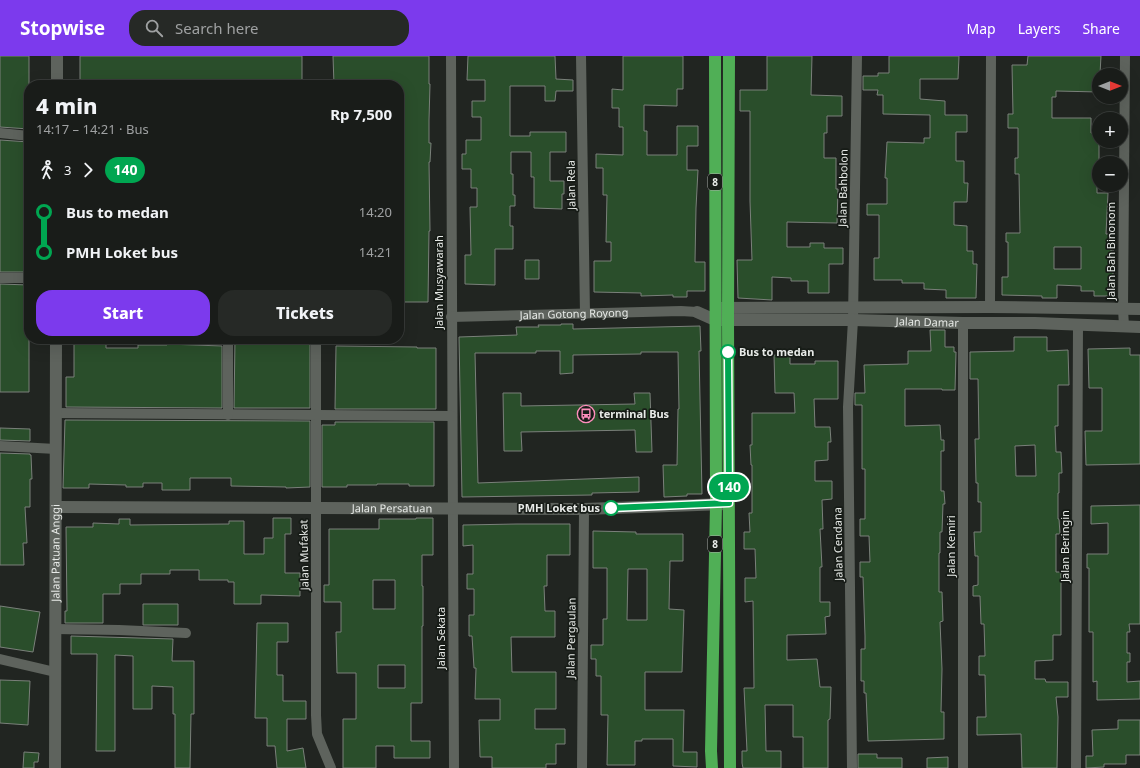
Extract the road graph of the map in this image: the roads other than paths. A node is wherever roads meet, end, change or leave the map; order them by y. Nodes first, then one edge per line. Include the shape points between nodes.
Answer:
1 (57, 56) edge
2 (451, 56) edge
3 (580, 56) edge
4 (714, 56) edge
5 (729, 56) edge
6 (857, 56) edge
7 (992, 56) edge
8 (1125, 56) edge
9 (57, 80) edge
10 (0, 133) edge
11 (24, 135) edge
12 (0, 278) edge
13 (24, 278) edge
14 (990, 307) junction
15 (1036, 308) junction
16 (1123, 308) junction
17 (1140, 309) edge
18 (697, 312) joint
19 (585, 314) junction
20 (715, 314) junction
21 (728, 314) junction
22 (853, 314) junction
23 (451, 317) junction
24 (963, 323) junction
25 (1035, 323) junction
26 (1078, 325) junction
27 (1124, 326) junction
28 (1140, 327) edge
29 (56, 344) edge
30 (228, 344) edge
31 (316, 344) edge
32 (56, 413) junction
33 (316, 414) junction
34 (228, 415) junction
35 (452, 416) junction
36 (0, 446) edge
37 (56, 449) junction
38 (729, 503) junction
39 (716, 505) junction
40 (56, 507) junction
41 (315, 507) junction
42 (452, 508) junction
43 (584, 509) junction
44 (55, 629) junction
45 (186, 633) dead end
46 (0, 659) edge
47 (55, 672) junction
48 (55, 768) edge
49 (331, 768) edge
50 (454, 768) edge
51 (582, 768) edge
52 (712, 768) edge
53 (730, 768) edge
54 (852, 768) edge
55 (964, 768) edge
56 (1076, 768) edge

1 - 9 street
2 - 23 street, Jalan Musyawarah
3 - 19 street, Jalan Rela
4 - 20 highway, 8
5 - 21 highway, 8
6 - 22 street, Jalan Bahbolon
7 - 14 street
8 - 16 street, Jalan Bah Binonom
10 - 11 street
12 - 13 street
14 - 15 street, Jalan Damar
14 - 22 street, Jalan Damar
15 - 16 street, Jalan Damar
15 - 25 street
16 - 17 street, Jalan Damar
16 - 27 street, Jalan Bah Binonom
18 - 19 street, Jalan Gotong Royong
18 - 20 street, Jalan Gotong Royong
19 - 23 street, Jalan Gotong Royong
20 - 21 street, Jalan Damar
20 - 39 highway, 8
21 - 22 street, Jalan Damar
21 - 38 highway, 8
22 - 24 street, Jalan Damar
22 - 54 street, Jalan Cendana via 848,407
23 - 35 street, Jalan Musyawarah
24 - 25 street, Jalan Damar
24 - 55 street, Jalan Kemiri
25 - 26 street, Jalan Damar
26 - 27 street, Jalan Damar
26 - 56 street, Jalan Beringin
27 - 28 street, Jalan Damar
29 - 32 street, Jalan Patuan Anggi
30 - 34 street
31 - 33 street, Jalan Mufakat
32 - 34 street
32 - 37 street, Jalan Patuan Anggi
33 - 34 street
33 - 35 street
33 - 41 street, Jalan Mufakat
35 - 42 street, Jalan Musyawarah
36 - 37 street
37 - 40 street, Jalan Patuan Anggi
38 - 39 street, Jalan Persatuan
38 - 53 highway, 8
39 - 43 street, Jalan Persatuan
39 - 52 highway, 8
40 - 41 street, Jalan Persatuan
40 - 44 street, Jalan Patuan Anggi
41 - 42 street, Jalan Persatuan
41 - 49 street, Jalan Mufakat via 317,734
42 - 43 street, Jalan Persatuan
42 - 50 street, Jalan Sekata
43 - 51 street, Jalan Pergaulan
44 - 45 street
44 - 47 street, Jalan Patuan Anggi
46 - 47 street
47 - 48 street, Jalan Patuan Anggi

